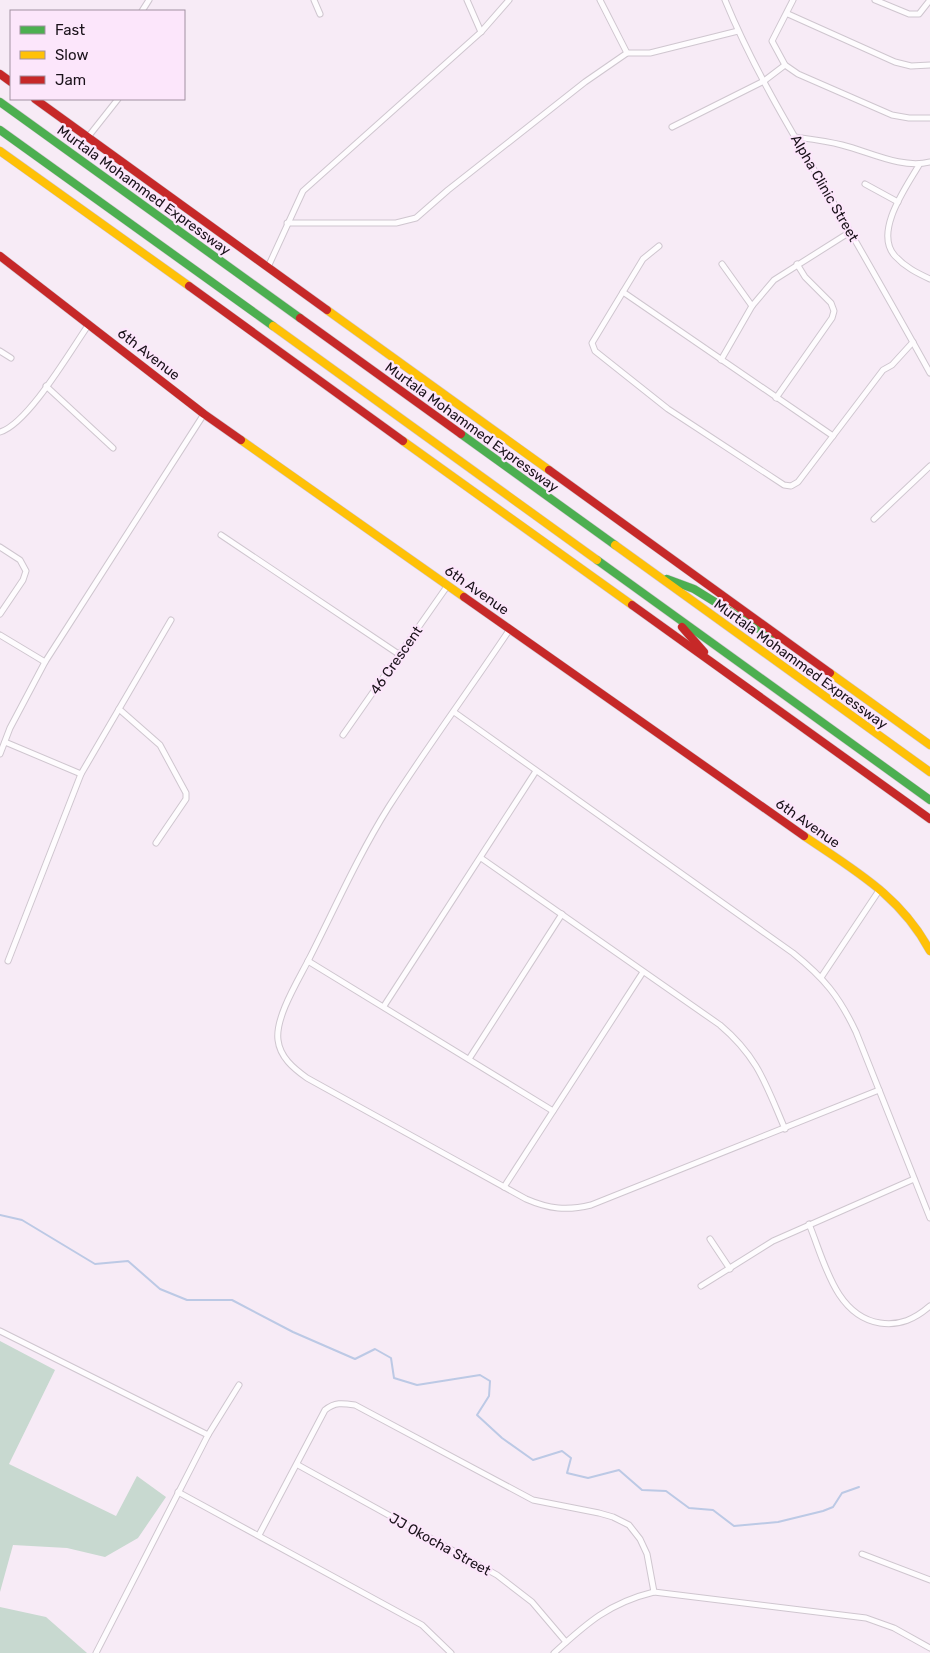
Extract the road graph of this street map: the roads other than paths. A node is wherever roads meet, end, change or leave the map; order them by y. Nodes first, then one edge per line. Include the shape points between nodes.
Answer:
1 (314, 0) edge
2 (467, 0) edge
3 (509, 0) edge
4 (600, 0) edge
5 (725, 0) edge
6 (793, 0) edge
7 (875, 0) edge
8 (930, 0) edge
9 (320, 14) dead end
10 (788, 14) junction
11 (738, 31) junction
12 (480, 32) junction
13 (627, 54) junction
14 (930, 64) edge
15 (785, 65) junction
16 (764, 81) junction
17 (36, 100) edge
18 (117, 100) edge
19 (0, 102) edge
20 (930, 118) edge
21 (672, 127) dead end
22 (0, 130) edge
23 (88, 137) junction
24 (795, 137) junction
25 (0, 150) edge
26 (930, 162) edge
27 (920, 165) junction
28 (865, 184) dead end
29 (898, 202) junction
30 (287, 223) junction
31 (850, 232) junction
32 (658, 246) dead end
33 (0, 256) edge
34 (722, 264) dead end
35 (797, 264) junction
36 (268, 267) junction
37 (930, 279) edge
38 (623, 292) junction
39 (752, 306) junction
40 (90, 324) junction
41 (913, 342) junction
42 (0, 351) edge
43 (11, 358) dead end
44 (721, 360) junction
45 (930, 373) edge
46 (46, 386) junction
47 (776, 398) junction
48 (204, 414) junction
49 (0, 432) edge
50 (833, 436) junction
51 (113, 448) dead end
52 (930, 466) edge
53 (874, 519) dead end
54 (221, 535) dead end
55 (0, 546) edge
56 (652, 573) junction
57 (448, 585) junction
58 (670, 612) junction
59 (0, 614) edge
60 (171, 620) dead end
61 (510, 629) junction
62 (0, 635) edge
63 (802, 652) junction
64 (400, 654) junction
65 (45, 662) junction
66 (716, 665) junction
67 (119, 709) junction
68 (454, 712) junction
69 (343, 735) dead end
70 (5, 742) junction
71 (930, 745) edge
72 (0, 754) edge
73 (536, 770) junction
74 (930, 772) edge
75 (81, 774) junction
76 (930, 800) edge
77 (930, 819) edge
78 (156, 843) dead end
79 (481, 858) junction
80 (880, 889) junction
81 (562, 914) junction
82 (930, 951) edge
83 (308, 960) junction
84 (8, 961) dead end
85 (643, 972) junction
86 (822, 976) junction
87 (384, 1006) junction
88 (469, 1059) junction
89 (878, 1090) junction
90 (553, 1111) junction
91 (785, 1129) junction
92 (914, 1179) junction
93 (504, 1187) junction
94 (930, 1218) edge
95 (809, 1224) junction
96 (710, 1239) dead end
97 (730, 1269) junction
98 (701, 1286) dead end
99 (930, 1306) edge
100 (0, 1331) edge
101 (239, 1384) dead end
102 (208, 1435) junction
103 (298, 1465) junction
104 (178, 1492) junction
105 (259, 1536) junction
106 (862, 1554) dead end
107 (930, 1580) edge
108 (654, 1592) junction
109 (566, 1642) junction
110 (929, 1650) edge
111 (96, 1653) edge
112 (452, 1653) edge
113 (554, 1653) edge

1 - 9 street
2 - 12 street
3 - 12 street
4 - 13 street
5 - 11 street, Alpha Clinic Street
6 - 10 street
7 - 8 street via 909,14 919,14
10 - 14 street via 895,62 911,66
10 - 15 street via 772,41
11 - 13 street via 650,52
11 - 16 street, Alpha Clinic Street
12 - 30 street via 303,191
13 - 30 street via 585,82 416,218 396,223
15 - 16 street
15 - 20 street via 798,74 892,115
16 - 21 street
16 - 24 street, Alpha Clinic Street
17 - 23 main road, Murtala Mohammed Expressway
18 - 23 street
19 - 56 main road, Murtala Mohammed Expressway
22 - 58 main road
23 - 36 main road, Murtala Mohammed Expressway
24 - 27 street via 841,144 886,159
24 - 31 street, Alpha Clinic Street
25 - 66 main road
26 - 27 street
27 - 29 street
28 - 29 street
29 - 37 street via 889,227 893,254 907,267
30 - 36 street
31 - 35 street
31 - 41 street, Alpha Clinic Street
32 - 38 street via 643,259
33 - 40 main road, 6th Avenue
34 - 39 street
35 - 39 street via 774,280
35 - 47 street via 834,310 832,318
36 - 63 main road, Murtala Mohammed Expressway
38 - 44 street
38 - 50 street via 592,343 595,351 668,409 784,485 798,482
39 - 44 street
40 - 46 street
40 - 48 main road, 6th Avenue
41 - 45 street, Alpha Clinic Street
41 - 50 street via 883,370
42 - 43 street
44 - 47 street
46 - 49 street via 18,422
46 - 51 street
47 - 50 street
48 - 57 main road, 6th Avenue
48 - 65 street
52 - 53 street
54 - 64 street
55 - 59 street via 20,560 26,571
56 - 63 main road via 694,589 758,630
56 - 74 main road, Murtala Mohammed Expressway
57 - 61 main road, 6th Avenue
57 - 64 street, 46 Crescent
58 - 66 main road
58 - 76 main road
60 - 67 street
61 - 68 street
61 - 80 main road, 6th Avenue
62 - 65 street
63 - 71 main road, Murtala Mohammed Expressway
64 - 69 street, 46 Crescent
65 - 70 street
66 - 77 main road
67 - 75 street
67 - 78 street via 160,745 186,793 186,799
68 - 73 street
68 - 83 street via 388,809
70 - 72 street
70 - 75 street
73 - 79 street
73 - 86 street via 793,952
75 - 84 street
79 - 81 street
79 - 87 street
80 - 82 main road, 6th Avenue via 917,925
80 - 86 street
81 - 85 street
81 - 88 street
83 - 87 street
83 - 93 street via 279,1027 278,1040 290,1066 306,1078
85 - 90 street
85 - 91 street via 737,1040 761,1071
86 - 89 street via 844,1006
87 - 88 street
88 - 90 street
89 - 91 street
89 - 92 street
90 - 93 street
91 - 93 street via 576,1209 544,1207
92 - 94 street
92 - 95 street
95 - 97 street
95 - 99 street via 837,1292 859,1316 874,1322 906,1322
96 - 97 street
97 - 98 street
100 - 102 street
101 - 102 street
102 - 104 street
103 - 105 street
103 - 108 street via 325,1410 333,1403 355,1405 533,1500 606,1514 629,1525 647,1554
103 - 109 street, JJ Okocha Street via 509,1583 532,1602
104 - 105 street
104 - 111 street
105 - 112 street via 422,1625
106 - 107 street
108 - 109 street via 628,1598 612,1606
108 - 110 street via 866,1618 894,1628
109 - 113 street

